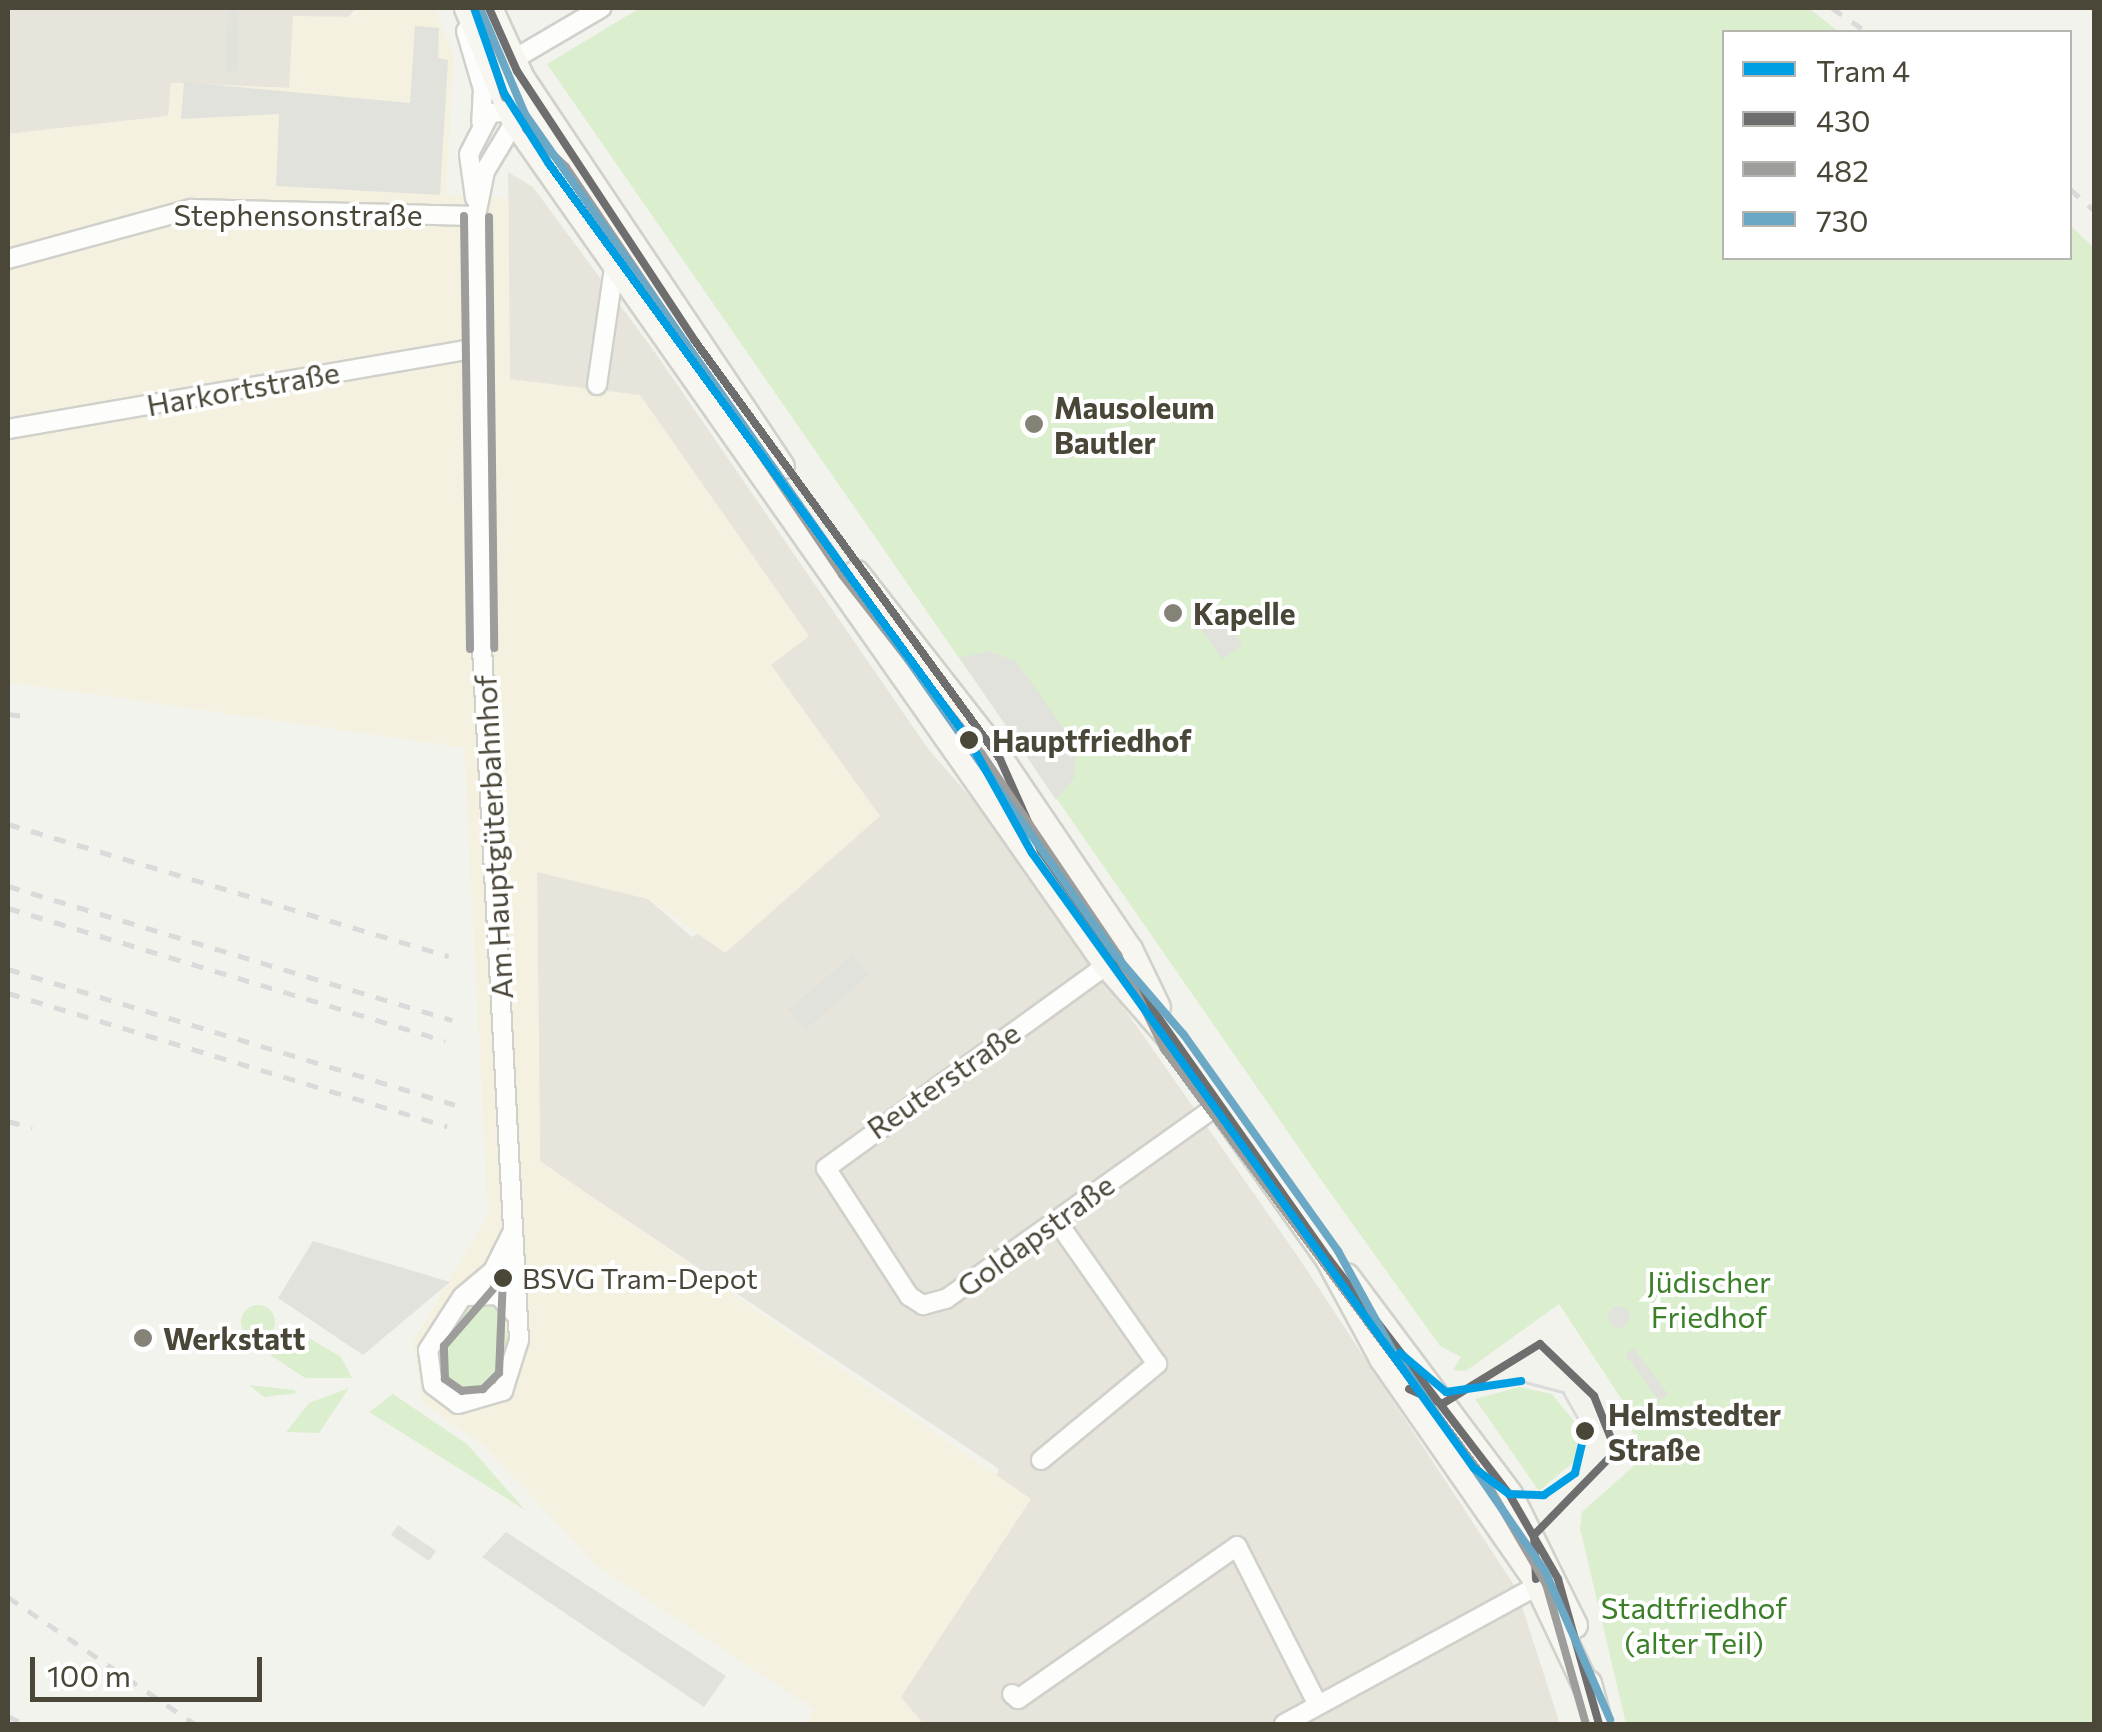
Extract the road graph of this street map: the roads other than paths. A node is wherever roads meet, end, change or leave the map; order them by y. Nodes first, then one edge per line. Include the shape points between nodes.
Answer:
1 (601, 8) edge
2 (473, 11) edge
3 (513, 64) junction
4 (514, 113) junction
5 (480, 128) junction
6 (574, 156) junction
7 (494, 158) junction
8 (542, 160) junction
9 (476, 210) junction
10 (8, 259) edge
11 (615, 262) junction
12 (478, 348) junction
13 (597, 385) dead end
14 (8, 429) edge
15 (1023, 794) junction
16 (997, 811) junction
17 (1128, 949) junction
18 (1106, 964) junction
19 (1174, 1042) junction
20 (1220, 1104) junction
21 (1056, 1220) junction
22 (513, 1231) junction
23 (866, 1235) joint
24 (1328, 1258) junction
25 (459, 1301) junction
26 (519, 1323) junction
27 (1041, 1460) dead end
28 (1534, 1536) junction
29 (1536, 1581) junction
30 (1580, 1648) junction
31 (1012, 1694) dead end
32 (1591, 1696) junction
33 (1318, 1705) junction
34 (1284, 1724) edge
35 (1599, 1724) edge

1 - 3 street
2 - 3 main road
2 - 4 main road
2 - 5 street via 484,94
3 - 4 street
3 - 6 main road
4 - 5 street
4 - 6 street
4 - 7 street, Am Hauptgüterbahnhof
4 - 8 main road
5 - 9 street, Am Hauptgüterbahnhof via 468,164
6 - 15 main road via 843,554
7 - 8 street via 520,151
7 - 9 street, Am Hauptgüterbahnhof
8 - 11 main road
9 - 10 street, Stephensonstraße via 191,208
9 - 12 street, Am Hauptgüterbahnhof
11 - 13 street
11 - 16 main road
12 - 14 street, Harkortstraße
12 - 22 street, Am Hauptgüterbahnhof via 482,648
15 - 16 main road
15 - 17 main road
16 - 18 main road
17 - 18 street, Reuterstraße
17 - 19 main road
18 - 19 main road
18 - 23 street, Reuterstraße via 832,1159 827,1181
19 - 20 main road
20 - 21 street, Goldapstraße
20 - 24 main road
21 - 23 street, Goldapstraße via 934,1306 909,1296
21 - 27 street via 1157,1364
22 - 25 street, Am Hauptgüterbahnhof via 493,1270
22 - 26 street, Am Hauptgüterbahnhof
24 - 28 main road via 1445,1402
24 - 29 main road via 1382,1358
25 - 26 street via 498,1295
25 - 26 street, Am Hauptgüterbahnhof via 426,1358 436,1388 458,1404 485,1402 505,1388
28 - 29 main road
28 - 30 main road
29 - 30 main road via 1561,1606
29 - 32 main road
29 - 33 street
30 - 32 main road
31 - 33 street via 1018,1699 1237,1546
32 - 35 main road
33 - 34 street

